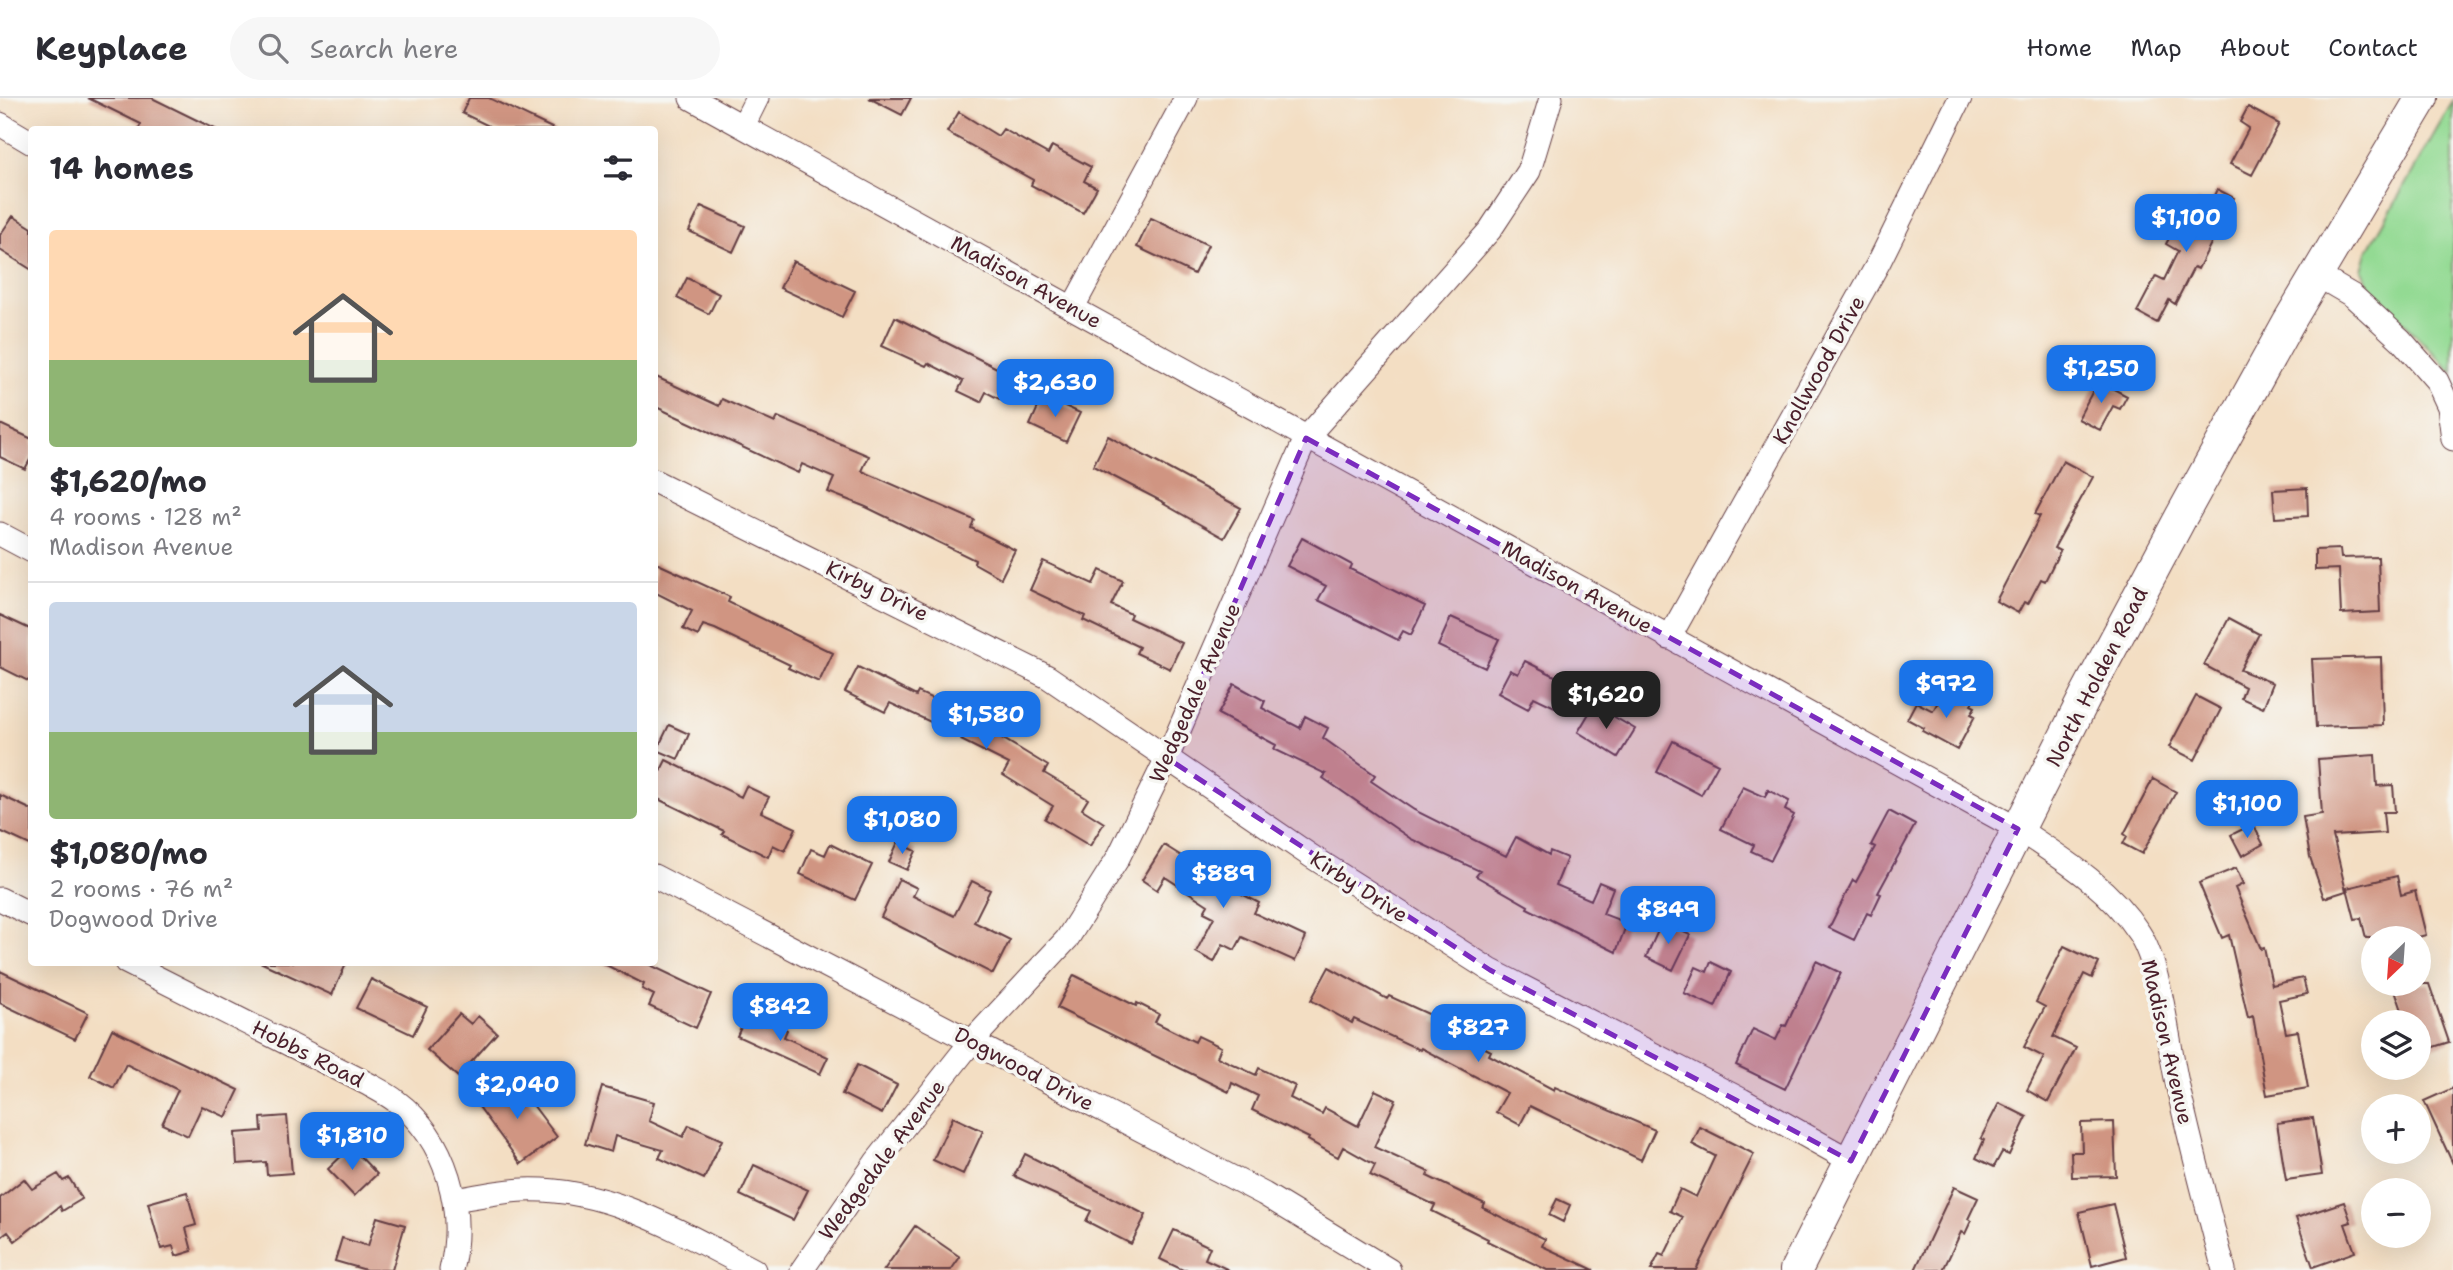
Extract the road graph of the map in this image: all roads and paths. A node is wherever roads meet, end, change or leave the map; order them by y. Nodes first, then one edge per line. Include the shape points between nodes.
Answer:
1 (691, 98) edge
2 (757, 98) edge
3 (1186, 98) edge
4 (1551, 98) edge
5 (1960, 98) edge
6 (2422, 98) edge
7 (0, 124) edge
8 (743, 125) junction
9 (28, 140) edge
10 (2317, 275) junction
11 (1073, 307) junction
12 (1306, 438) junction
13 (2453, 439) edge
14 (658, 483) edge
15 (0, 534) edge
16 (28, 549) edge
17 (1669, 638) junction
18 (1167, 758) junction
19 (2018, 829) junction
20 (658, 878) edge
21 (0, 899) edge
22 (28, 913) edge
23 (134, 966) edge
24 (972, 1041) junction
25 (1851, 1161) junction
26 (455, 1199) junction
27 (451, 1270) edge
28 (754, 1270) edge
29 (802, 1270) edge
30 (1389, 1270) edge
31 (1796, 1270) edge
32 (2224, 1270) edge

1 - 8 street, Madison Avenue
2 - 8 street
3 - 11 street
4 - 12 street, Wedgedale Avenue via 1529,171 1490,230
5 - 17 street, Knollwood Drive via 1879,262
6 - 10 main road, North Holden Road
7 - 9 street
8 - 11 street, Madison Avenue
10 - 13 street via 2353,296 2437,381 2449,407
10 - 19 main road, North Holden Road via 2180,517
11 - 12 street, Madison Avenue
12 - 17 street, Madison Avenue
12 - 18 street, Wedgedale Avenue
14 - 18 street, Kirby Drive via 1048,677
15 - 16 street
17 - 19 street, Madison Avenue
18 - 24 street, Wedgedale Avenue via 1118,858 1068,939
18 - 25 street, Kirby Drive via 1490,970
19 - 25 main road, North Holden Road
19 - 32 street, Madison Avenue via 2082,871 2140,934 2155,976 2195,1164
20 - 24 street, Dogwood Drive
21 - 22 street
23 - 26 street, Hobbs Road via 397,1101 426,1132 445,1167
24 - 29 street, Wedgedale Avenue via 876,1162
24 - 30 street, Dogwood Drive via 1264,1194
25 - 31 main road, North Holden Road
26 - 27 street, Hobbs Road via 457,1226
26 - 28 street via 524,1190 611,1203 678,1229

